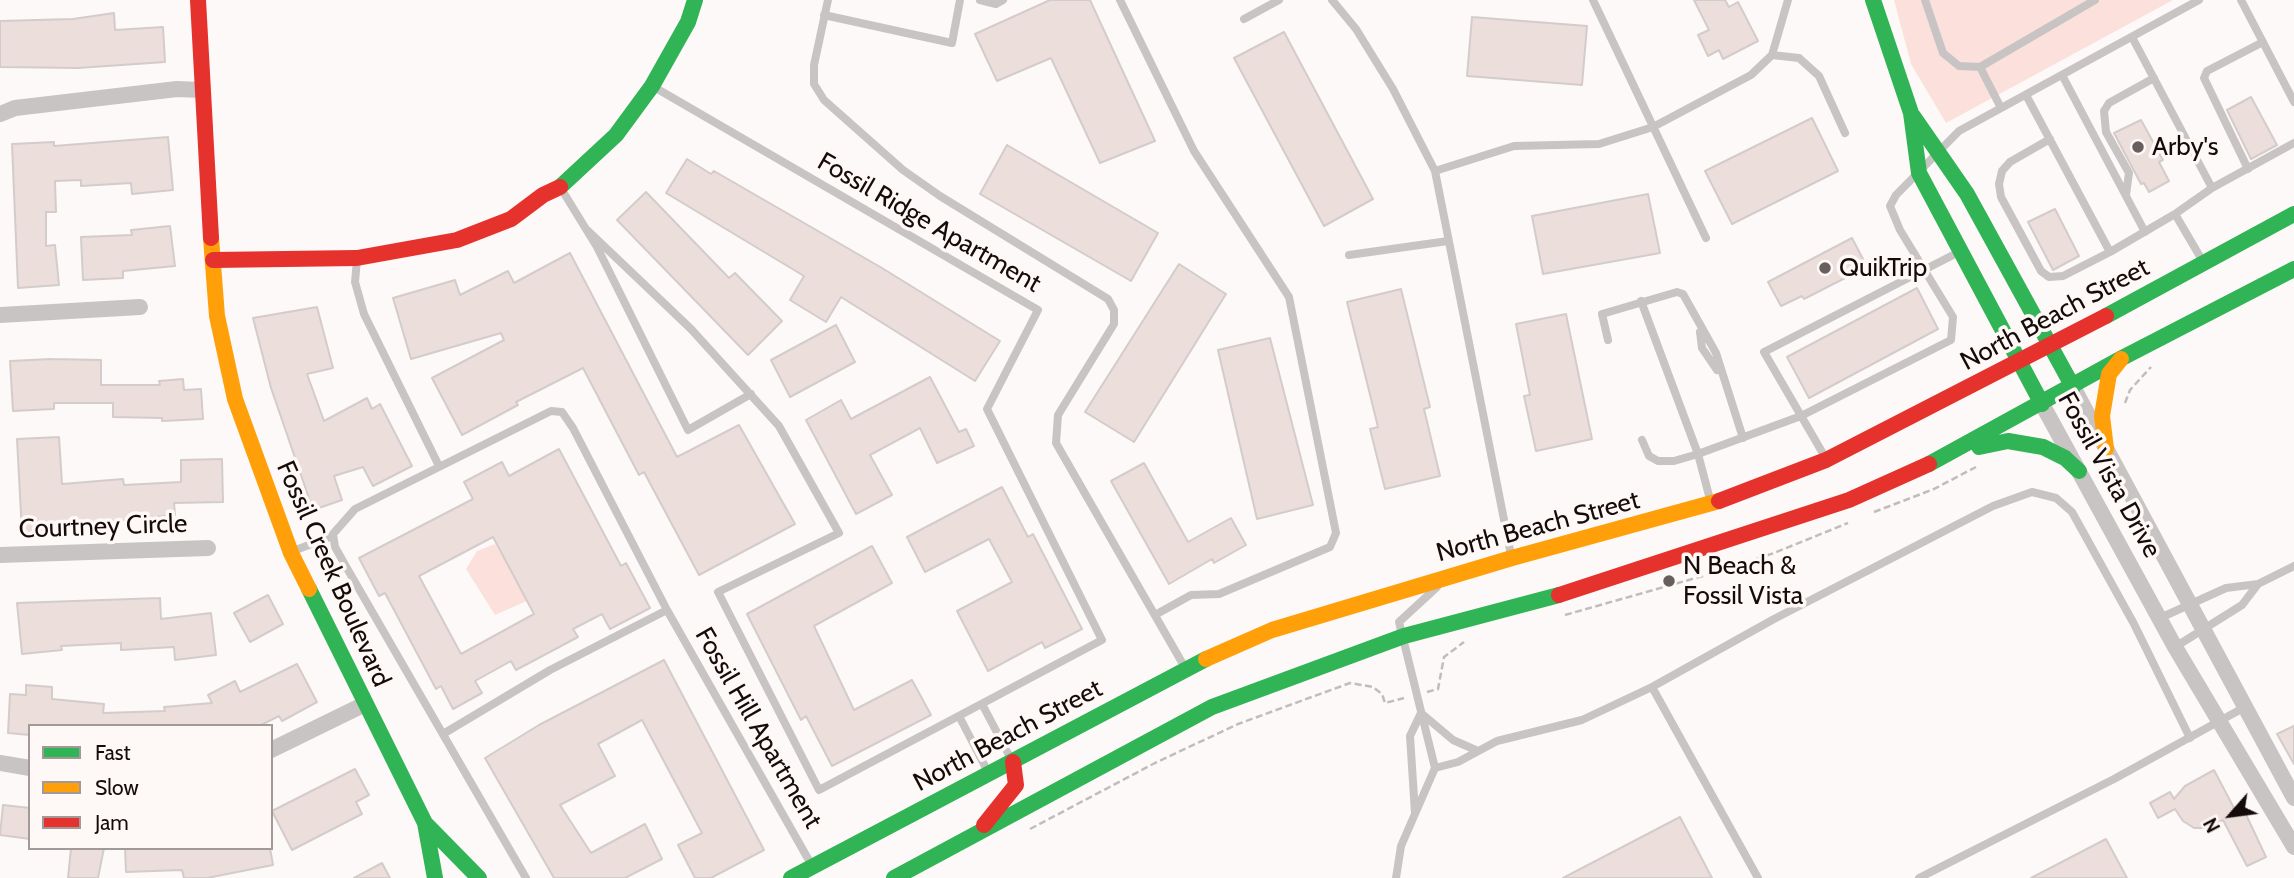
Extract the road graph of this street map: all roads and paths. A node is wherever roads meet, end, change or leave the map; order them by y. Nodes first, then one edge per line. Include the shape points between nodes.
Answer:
1 (198, 0) edge
2 (695, 0) edge
3 (828, 0) edge
4 (960, 0) edge
5 (979, 0) edge
6 (1003, 0) edge
7 (1120, 0) edge
8 (1279, 0) edge
9 (1332, 0) edge
10 (1593, 0) edge
11 (1788, 0) edge
12 (1873, 0) edge
13 (1925, 0) edge
14 (2095, 0) edge
15 (2199, 0) edge
16 (2241, 0) edge
17 (824, 15) junction
18 (1244, 19) dead end
19 (2132, 37) junction
20 (2263, 42) junction
21 (1772, 55) junction
22 (1980, 67) junction
23 (2062, 75) junction
24 (2154, 78) junction
25 (652, 86) junction
26 (201, 90) junction
27 (2026, 95) junction
28 (2294, 102) edge
29 (2001, 108) junction
30 (1911, 113) junction
31 (0, 114) edge
32 (1653, 127) junction
33 (1845, 132) dead end
34 (2050, 139) junction
35 (2294, 143) edge
36 (1938, 152) junction
37 (2248, 169) junction
38 (1435, 171) junction
39 (1919, 173) junction
40 (561, 187) junction
41 (2212, 188) junction
42 (2126, 196) junction
43 (2175, 214) junction
44 (2294, 214) edge
45 (587, 230) junction
46 (2145, 232) junction
47 (1706, 238) dead end
48 (1448, 241) junction
49 (1962, 250) junction
50 (2110, 252) junction
51 (1349, 255) dead end
52 (357, 258) junction
53 (213, 260) junction
54 (2204, 263) junction
55 (2294, 269) edge
56 (1924, 270) junction
57 (1641, 301) junction
58 (140, 307) dead end
59 (0, 314) edge
60 (1608, 340) dead end
61 (2051, 345) junction
62 (2122, 358) junction
63 (2159, 361) dead end
64 (2020, 363) junction
65 (2073, 387) junction
66 (751, 394) junction
67 (2125, 403) dead end
68 (2042, 404) junction
69 (1801, 416) junction
70 (1743, 438) junction
71 (1642, 440) dead end
72 (2106, 449) junction
73 (1956, 452) junction
74 (1698, 454) junction
75 (1826, 460) junction
76 (439, 466) junction
77 (2079, 471) junction
78 (1717, 523) junction
79 (333, 536) junction
80 (208, 548) dead end
81 (291, 553) junction
82 (0, 555) edge
83 (1512, 558) junction
84 (2294, 566) edge
85 (1447, 578) junction
86 (2258, 584) junction
87 (2190, 604) junction
88 (667, 610) junction
89 (1155, 615) junction
90 (2160, 618) junction
91 (2204, 631) junction
92 (1404, 636) junction
93 (2175, 647) junction
94 (1186, 669) junction
95 (1652, 687) junction
96 (1385, 703) dead end
97 (365, 704) junction
98 (982, 704) junction
99 (2245, 707) junction
100 (1421, 713) junction
101 (959, 716) junction
102 (2220, 721) junction
103 (443, 734) junction
104 (2190, 738) junction
105 (273, 749) edge
106 (1478, 751) junction
107 (1013, 761) junction
108 (0, 764) edge
109 (28, 768) edge
110 (1435, 768) junction
111 (989, 774) junction
112 (2294, 799) edge
113 (1415, 814) junction
114 (425, 823) junction
115 (981, 830) junction
116 (1027, 831) dead end
117 (2294, 847) edge
118 (812, 867) junction
119 (435, 878) edge
120 (479, 878) edge
121 (526, 878) edge
122 (791, 878) edge
123 (894, 878) edge
124 (1396, 878) edge
125 (1758, 878) edge
126 (1919, 878) edge

1 - 26 main road, Fossil Creek Boulevard
2 - 25 main road via 688,22
3 - 17 lane
4 - 17 lane via 952,43
5 - 6 lane via 996,4
7 - 89 lane via 1194,151 1289,297 1336,533 1330,547 1219,594 1191,595
8 - 18 lane
9 - 38 lane via 1378,65
10 - 32 lane
11 - 21 lane
12 - 30 main road, Fossil Vista Drive
13 - 22 lane via 1943,53 1959,65
14 - 22 lane
15 - 19 lane
16 - 20 lane
17 - 89 lane via 814,84 824,100 903,170 940,196 1108,299 1114,324 1058,415 1056,443
19 - 23 lane
19 - 24 lane
20 - 28 lane
20 - 37 lane via 2207,71 2204,78
21 - 32 lane via 1751,75
21 - 33 lane via 1799,58 1819,76
22 - 29 lane
23 - 27 lane
23 - 42 lane
24 - 41 lane
24 - 42 lane via 2109,103 2105,111 2106,132 2129,173
25 - 40 main road via 616,135
25 - 98 lane, Fossil Ridge Apartment via 1038,310 987,409 1102,640
26 - 31 street via 15,108
26 - 53 main road, Fossil Creek Boulevard
27 - 29 lane
27 - 34 lane
29 - 36 lane via 1959,131
30 - 36 main road, Fossil Vista Drive
30 - 39 main road, Fossil Vista Drive
32 - 38 lane via 1599,144 1514,146
32 - 47 lane
34 - 50 lane
34 - 50 lane via 2002,171 2001,197 2041,271 2049,277 2063,276
35 - 37 lane
36 - 39 lane
36 - 61 main road, Fossil Vista Drive via 1967,194
37 - 41 lane
38 - 48 lane
39 - 49 main road, Fossil Vista Drive
39 - 56 lane via 1890,206
40 - 45 lane, Fossil Ridge Apartment
40 - 52 main road via 511,219 457,240
41 - 43 lane
42 - 46 lane
43 - 46 lane
43 - 54 lane
44 - 54 main road, North Beach Street
45 - 66 lane, Fossil Ridge Apartment
45 - 66 lane, Fossil Ridge Apartment via 688,430
46 - 50 lane
48 - 51 lane
48 - 83 lane
49 - 56 lane
49 - 64 main road, Fossil Vista Drive
52 - 53 main road
52 - 76 lane via 355,282 364,314
53 - 81 main road, Fossil Creek Boulevard via 216,316 235,399
54 - 61 main road, North Beach Street
55 - 62 main road, North Beach Street
56 - 69 lane via 1953,317 1951,340
56 - 69 lane via 1764,352
57 - 60 lane via 1602,314
57 - 70 lane via 1683,294
57 - 74 lane
58 - 59 street
61 - 64 main road, North Beach Street
61 - 65 main road, Fossil Vista Drive
62 - 65 main road, North Beach Street
62 - 72 main road via 2109,374 2102,416
63 - 67 path via 2140,377
64 - 68 main road, Fossil Vista Drive
64 - 75 main road, North Beach Street
65 - 68 main road, North Beach Street
65 - 72 street, Fossil Vista Drive
66 - 101 lane, Fossil Ridge Apartment via 779,426 839,533 718,592 819,790
68 - 73 main road, North Beach Street
68 - 77 street, Fossil Vista Drive
69 - 70 lane
69 - 75 lane
70 - 74 lane
71 - 74 lane via 1649,456 1658,461
72 - 87 street, Fossil Vista Drive
73 - 77 main road via 2008,441 2043,447
73 - 78 main road, North Beach Street via 1849,500
74 - 78 lane
75 - 78 main road, North Beach Street
76 - 79 lane, Fossil Hill Apartment via 355,509
76 - 88 lane, Fossil Hill Apartment via 551,411 562,412
77 - 90 street, Fossil Vista Drive
78 - 83 main road, North Beach Street
78 - 92 main road, North Beach Street via 1558,594
79 - 81 lane
79 - 103 lane
80 - 82 street, Courtney Circle
81 - 97 main road, Fossil Creek Boulevard
83 - 85 main road, North Beach Street
84 - 86 lane
85 - 92 lane via 1399,622
85 - 94 main road, North Beach Street via 1272,630
86 - 87 lane via 2226,588
86 - 91 lane via 2242,606
87 - 90 lane
87 - 91 street, Fossil Vista Drive
88 - 103 lane, Fossil Hill Apartment via 550,670
88 - 118 lane, Fossil Hill Apartment
89 - 94 lane
90 - 93 street, Fossil Vista Drive
91 - 93 lane
91 - 99 street, Fossil Vista Drive
92 - 100 lane
92 - 115 main road, North Beach Street via 1212,707
93 - 102 street, Fossil Vista Drive
94 - 107 main road, North Beach Street
95 - 104 lane via 2011,497 2032,492 2056,498 2072,512
95 - 106 lane via 1582,720 1497,741
95 - 125 lane
96 - 116 path via 1373,687 1350,683 1227,729
97 - 105 street
97 - 114 main road, Fossil Creek Boulevard
98 - 101 lane, Fossil Ridge Apartment
98 - 107 lane
99 - 102 lane
99 - 112 street, Fossil Vista Drive
100 - 106 lane via 1453,740
100 - 110 lane
100 - 113 lane via 1410,736
101 - 111 lane
102 - 104 lane
102 - 117 street, Fossil Vista Drive
103 - 121 lane
104 - 126 lane
106 - 110 lane
107 - 111 main road, North Beach Street
107 - 115 main road via 1016,785
108 - 109 street
110 - 113 lane
111 - 118 main road, North Beach Street
113 - 124 lane via 1401,846
114 - 119 main road, Fossil Creek Boulevard
114 - 120 main road, Fossil Creek Boulevard
115 - 123 main road, North Beach Street
118 - 122 main road, North Beach Street

